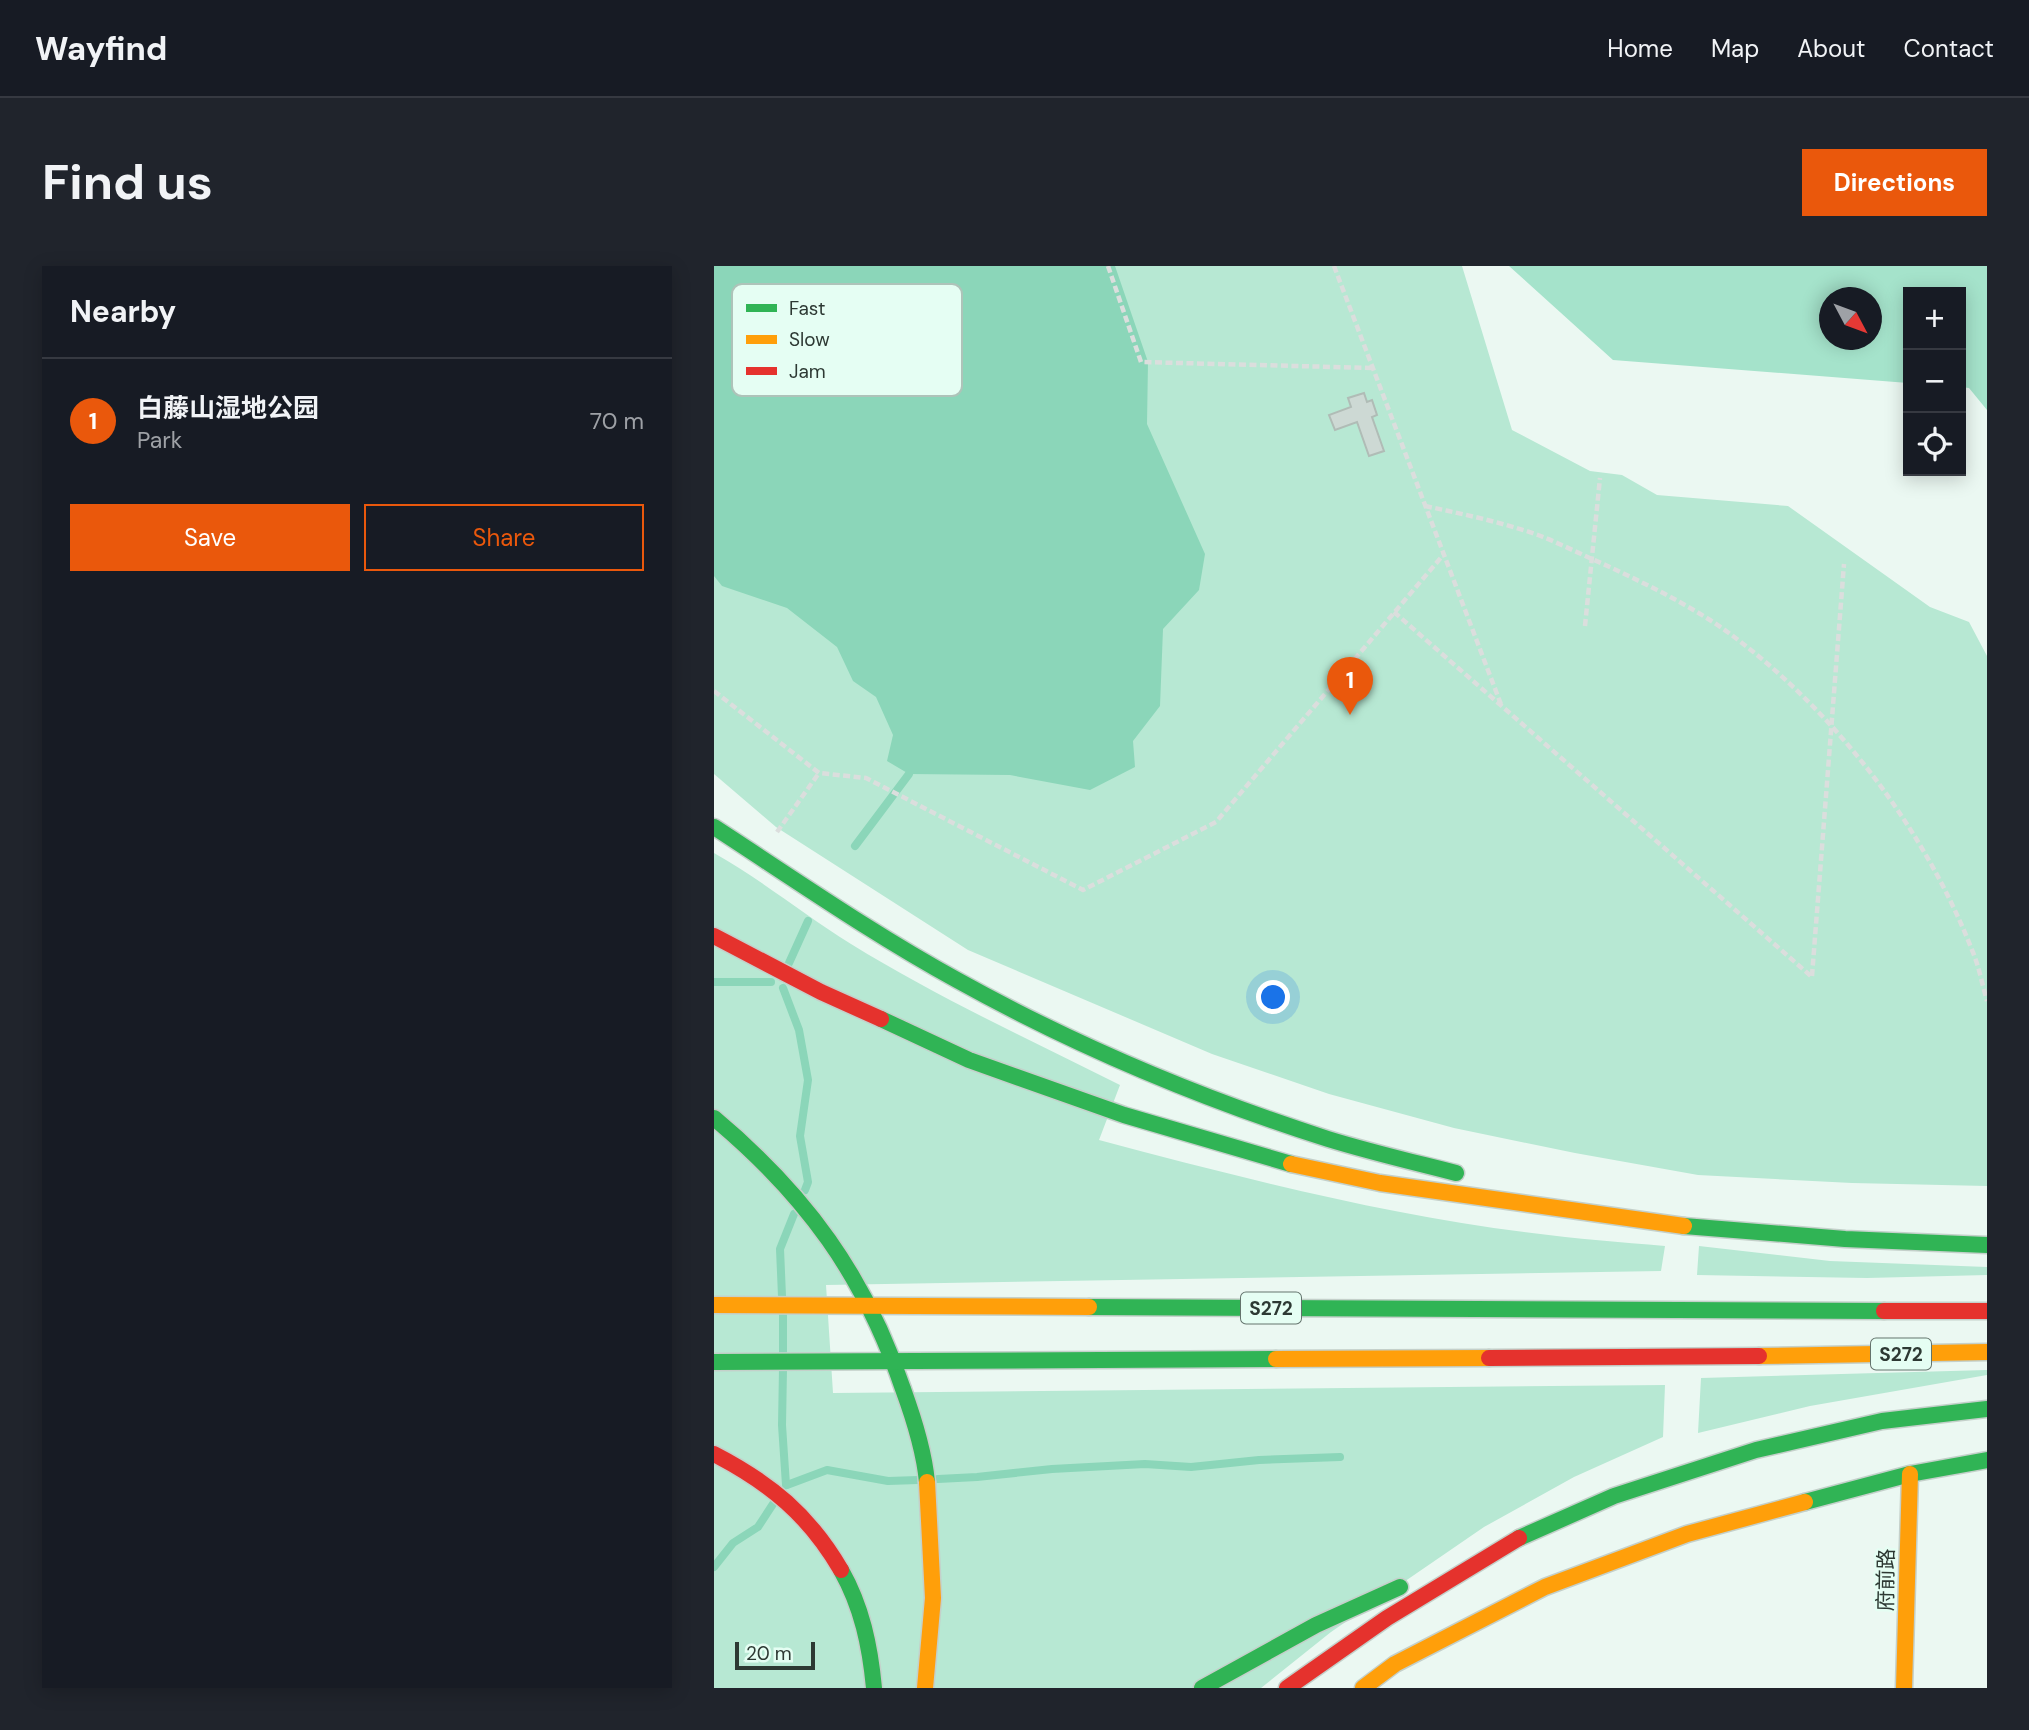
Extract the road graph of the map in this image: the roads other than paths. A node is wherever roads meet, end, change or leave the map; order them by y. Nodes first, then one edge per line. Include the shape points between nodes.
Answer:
1 (714, 827) edge
2 (714, 936) edge
3 (714, 1118) edge
4 (1616, 1217) junction
5 (1987, 1244) edge
6 (714, 1305) edge
7 (1987, 1311) edge
8 (1987, 1352) edge
9 (714, 1362) edge
10 (1987, 1409) edge
11 (714, 1454) edge
12 (1987, 1460) edge
13 (1910, 1474) junction
14 (1507, 1543) junction
15 (874, 1688) edge
16 (926, 1688) edge
17 (1202, 1688) edge
18 (1287, 1688) edge
19 (1363, 1688) edge
20 (1904, 1688) edge

1 - 4 main road via 877,934 993,1000 1095,1047 1218,1100 1329,1139
2 - 4 main road via 821,992 969,1060 1124,1115 1266,1158 1380,1183
3 - 16 main road via 777,1175 823,1229 859,1286 903,1384 925,1468 934,1553 932,1649
4 - 5 main road via 1832,1238
6 - 7 main road, S272
8 - 9 main road, S272
10 - 14 main road via 1882,1421 1756,1450 1614,1496
11 - 15 main road via 775,1491 813,1526 841,1567 862,1613 874,1660
12 - 13 main road
13 - 19 main road via 1687,1534 1545,1587 1395,1664
13 - 20 main road, 府前路
14 - 17 main road via 1316,1625
14 - 18 main road

